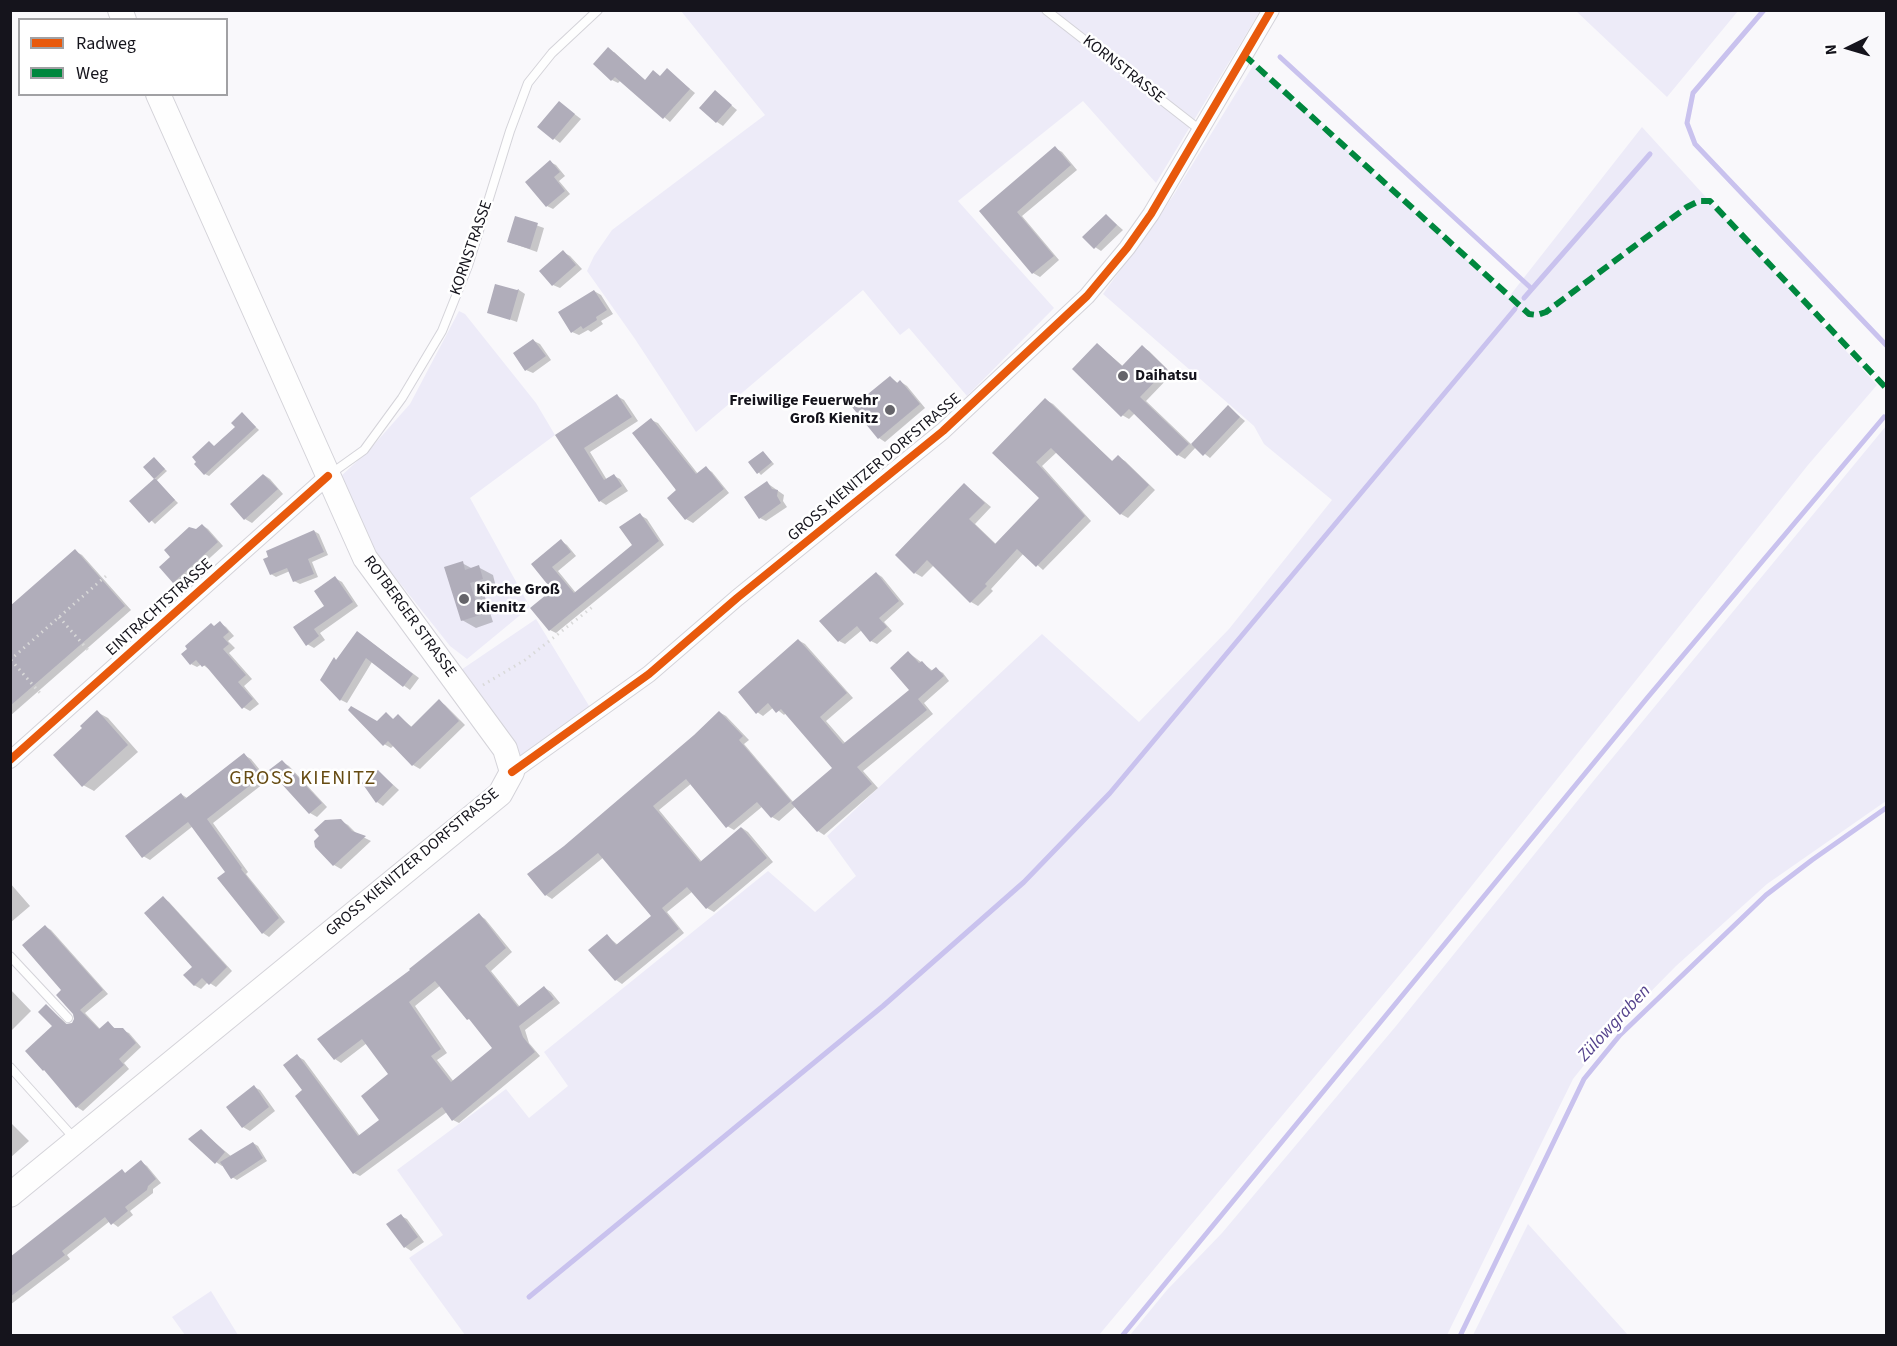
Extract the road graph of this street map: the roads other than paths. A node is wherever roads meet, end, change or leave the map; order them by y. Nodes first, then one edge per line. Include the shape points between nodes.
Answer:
1 (598, 10) edge
2 (1046, 10) edge
3 (1271, 10) edge
4 (159, 96) edge
5 (1200, 130) junction
6 (328, 476) junction
7 (10, 760) edge
8 (512, 772) junction
9 (10, 956) edge
10 (68, 1018) dead end
11 (10, 1067) edge
12 (77, 1141) junction
13 (10, 1195) edge

1 - 6 lane, KORNSTRASSE via 552,53 528,83 468,266 442,331 402,398 364,450
2 - 5 lane, KORNSTRASSE
3 - 5 street, GROSS KIENITZER DORFSTRASSE
4 - 6 main road, ROTBERGER STRASSE
5 - 8 street, GROSS KIENITZER DORFSTRASSE via 1151,214 1100,281 943,431 649,674
6 - 7 street, EINTRACHTSTRASSE
6 - 8 main road, ROTBERGER STRASSE via 366,558 505,749
8 - 12 main road, GROSS KIENITZER DORFSTRASSE via 500,794
9 - 10 lane
11 - 12 lane
12 - 13 main road, GROSS KIENITZER DORFSTRASSE

